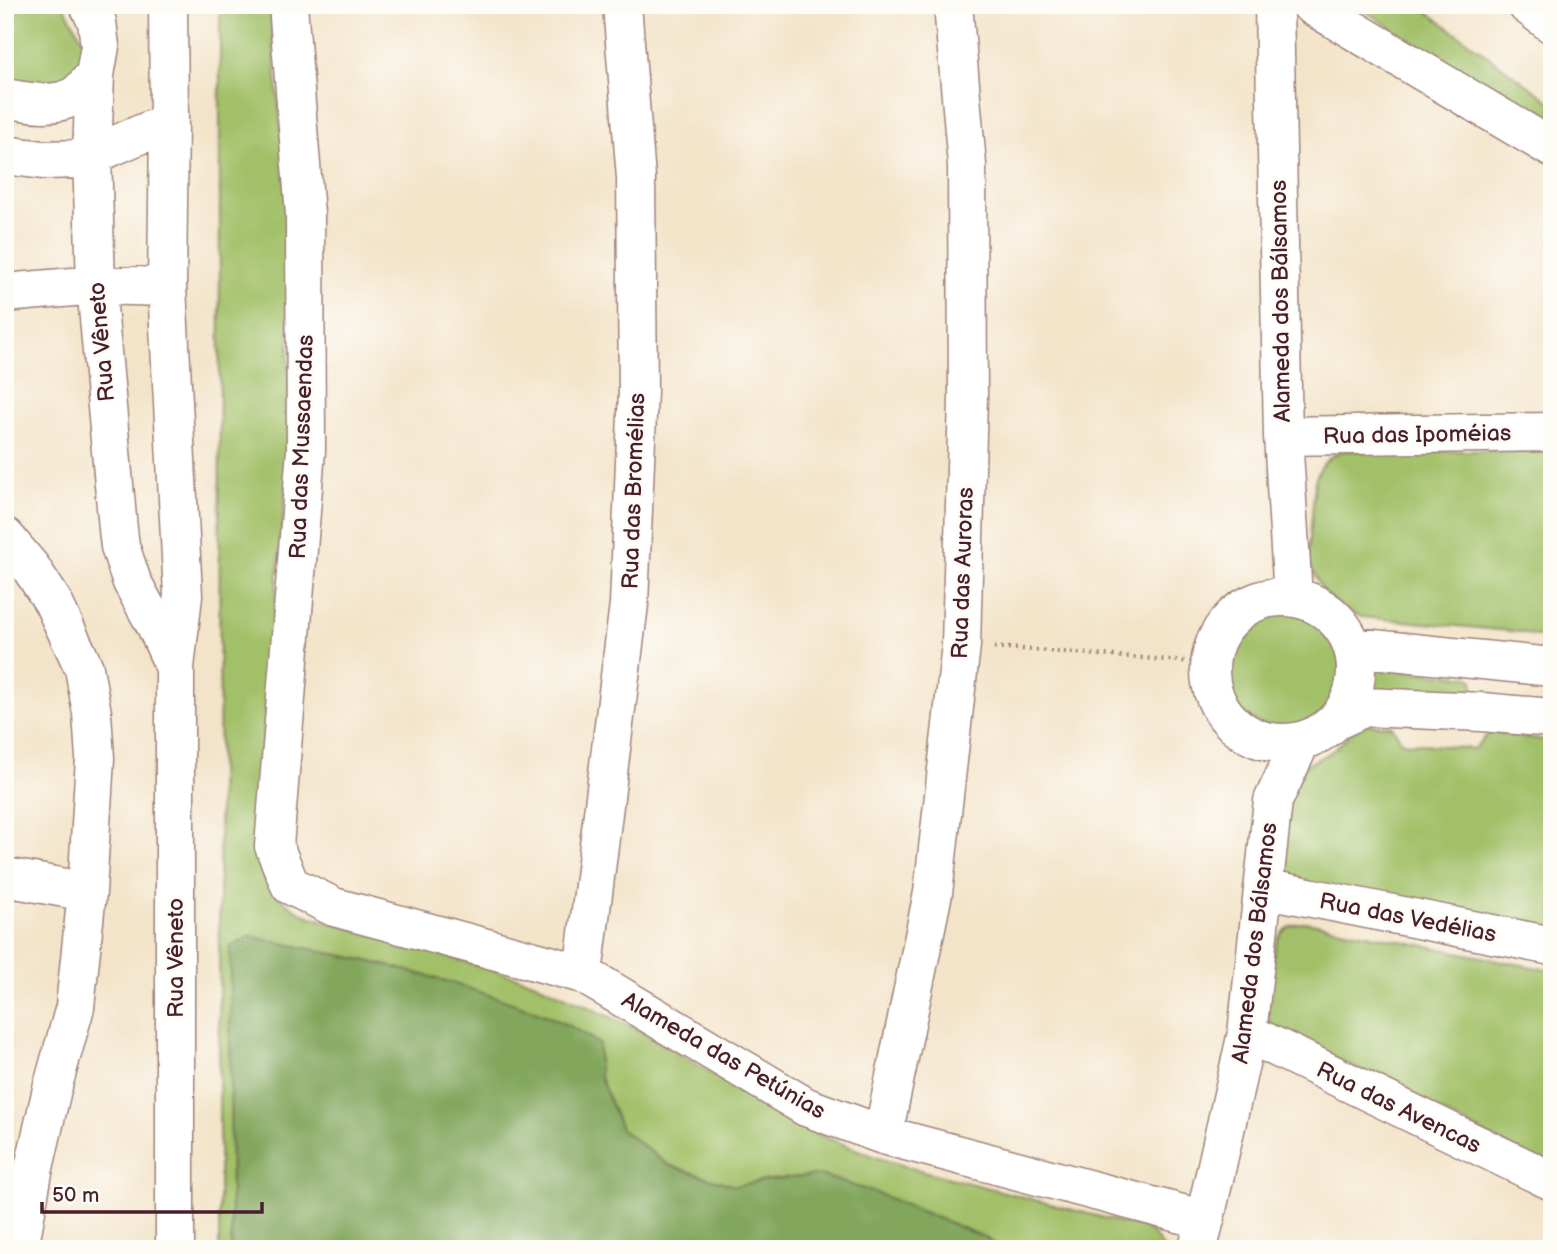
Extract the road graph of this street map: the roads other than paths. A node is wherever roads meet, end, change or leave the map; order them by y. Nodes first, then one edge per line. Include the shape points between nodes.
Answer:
1 (89, 5) edge
2 (168, 5) edge
3 (288, 5) edge
4 (622, 5) edge
5 (953, 5) edge
6 (1274, 5) edge
7 (1311, 5) edge
8 (1527, 5) edge
9 (1552, 24) edge
10 (94, 75) junction
11 (5, 98) edge
12 (169, 122) junction
13 (1552, 148) edge
14 (5, 155) edge
15 (92, 155) junction
16 (96, 285) junction
17 (167, 287) junction
18 (5, 293) edge
19 (1552, 432) edge
20 (1283, 436) junction
21 (180, 534) junction
22 (5, 537) edge
23 (121, 546) junction
24 (1293, 597) junction
25 (1353, 647) junction
26 (1488, 662) junction
27 (1552, 667) edge
28 (175, 668) junction
29 (1482, 712) junction
30 (1552, 718) edge
31 (1337, 720) junction
32 (1246, 733) junction
33 (1301, 741) junction
34 (1273, 801) junction
35 (5, 877) edge
36 (290, 885) joint
37 (1264, 888) junction
38 (87, 892) junction
39 (1552, 946) edge
40 (583, 974) junction
41 (1247, 1033) junction
42 (883, 1135) junction
43 (1552, 1181) edge
44 (1201, 1234) edge
45 (19, 1249) edge
46 (175, 1249) edge

1 - 10 street, Rua Vêneto via 100,46
2 - 12 street, Rua Vêneto
3 - 36 street, Rua das Mussaendas via 305,214 306,297 306,450 274,846
4 - 40 street, Rua das Bromélias via 636,177 636,444 629,604
5 - 42 street, Rua das Auroras via 967,165 968,398 961,645 933,893
6 - 20 street, Alameda dos Bálsamos
7 - 13 street
8 - 9 street
10 - 11 street via 77,94 64,100
10 - 15 street, Rua Vêneto
12 - 15 street
12 - 17 street, Rua Vêneto
14 - 15 street via 43,160
15 - 16 street, Rua Vêneto
16 - 17 street
16 - 18 street
16 - 23 street, Rua Vêneto
17 - 21 street, Rua Vêneto
19 - 20 street, Rua das Ipoméias
20 - 24 street, Alameda dos Bálsamos
21 - 23 street
21 - 28 street, Rua Vêneto via 183,595
22 - 38 street via 53,602 84,668 94,758
23 - 28 street, Rua Vêneto via 132,582
24 - 25 street, Alameda dos Bálsamos via 1330,613 1345,628
24 - 32 street, Alameda dos Bálsamos via 1269,598 1247,606 1228,621 1216,640 1211,684 1230,720
25 - 26 street
25 - 31 street, Alameda dos Bálsamos via 1355,686
26 - 27 street
26 - 29 street via 1490,684
28 - 46 street, Rua Vêneto
29 - 30 street
29 - 31 street via 1365,706
31 - 33 street, Alameda dos Bálsamos
32 - 33 street, Alameda dos Bálsamos via 1282,743
32 - 34 street, Alameda dos Bálsamos
33 - 34 street, Alameda dos Bálsamos
34 - 37 street, Alameda dos Bálsamos
35 - 38 street
36 - 40 street, Alameda das Petúnias via 334,906
37 - 39 street, Rua das Vedélias
37 - 41 street, Alameda dos Bálsamos
38 - 45 street via 75,1007 33,1172
40 - 42 street, Alameda das Petúnias via 806,1107
41 - 43 street, Rua das Avencas
41 - 44 street, Alameda dos Bálsamos
42 - 44 street, Alameda das Petúnias

